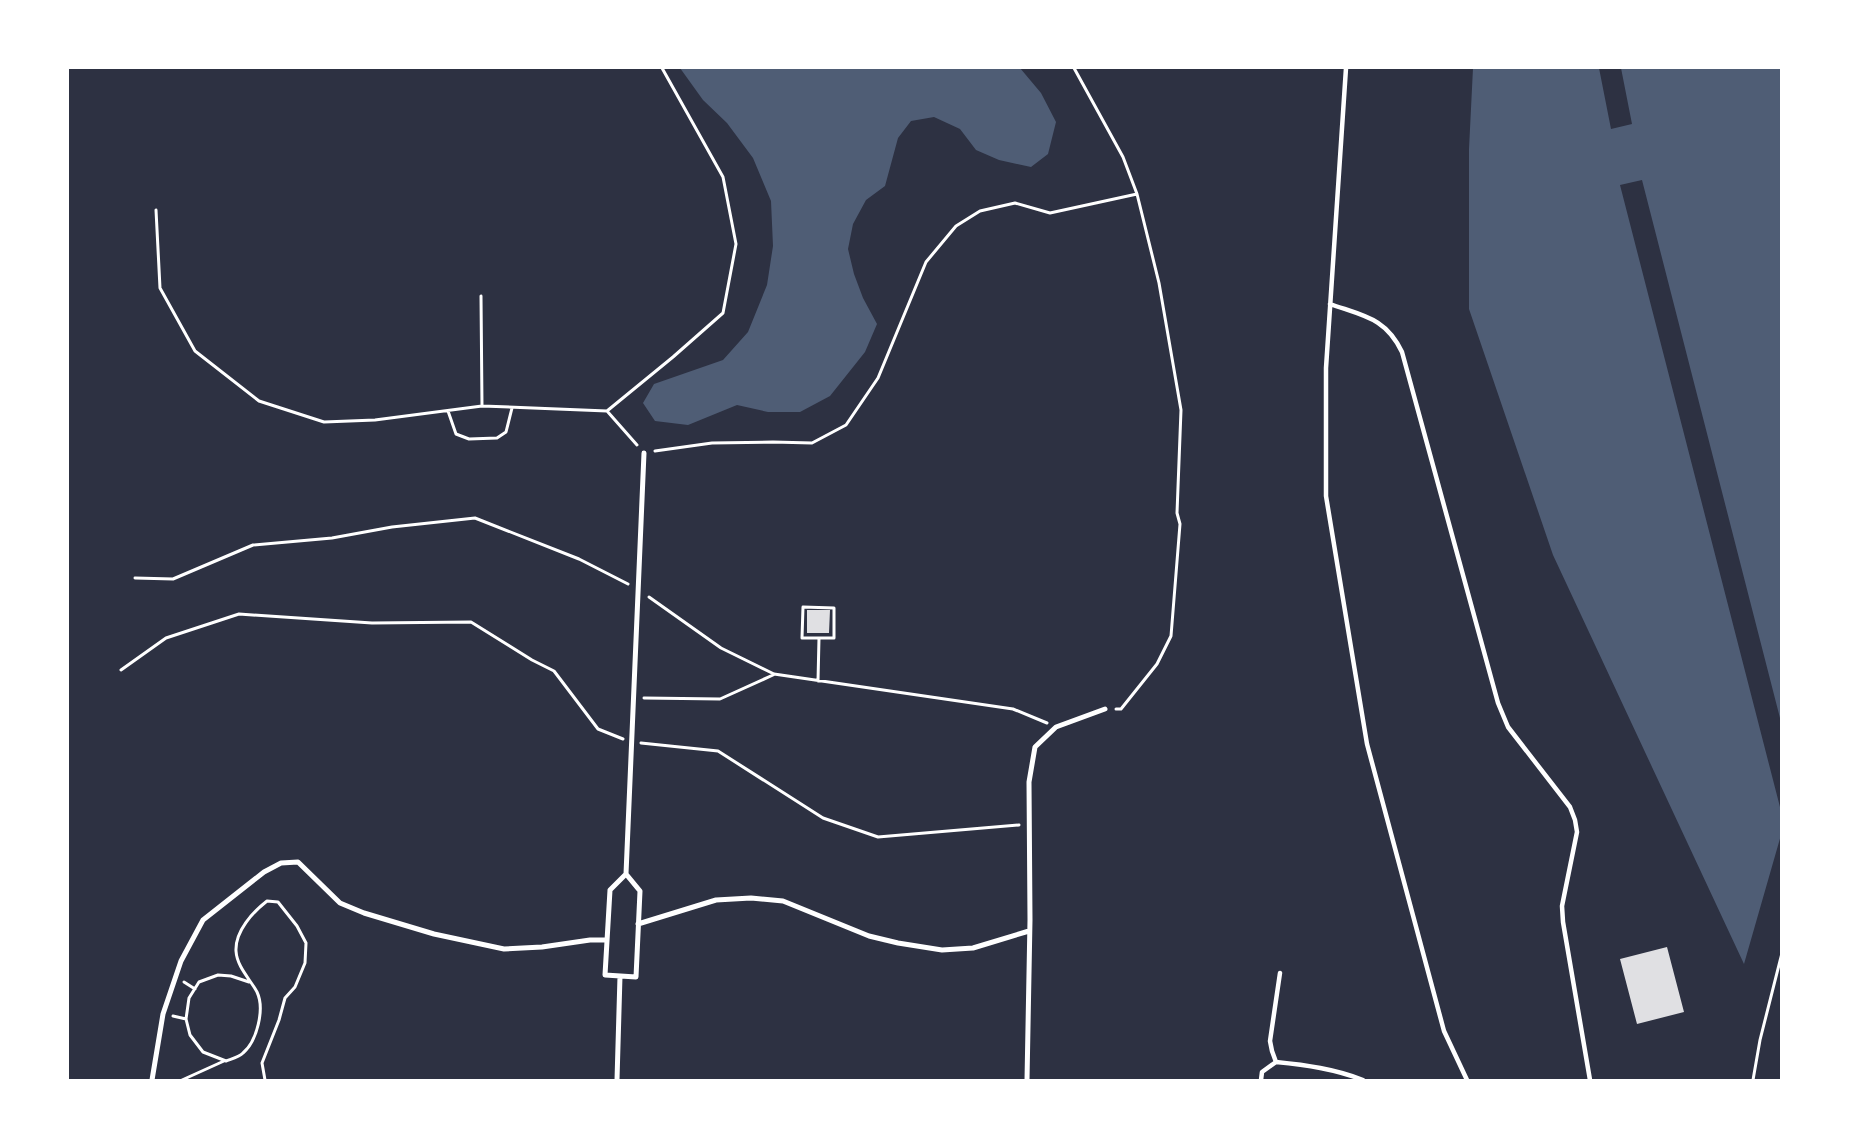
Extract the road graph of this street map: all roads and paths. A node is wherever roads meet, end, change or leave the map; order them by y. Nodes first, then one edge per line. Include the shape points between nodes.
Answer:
1 (662, 68) edge
2 (1074, 68) edge
3 (1346, 68) edge
4 (1137, 194) junction
5 (156, 210) dead end
6 (481, 296) dead end
7 (1330, 304) junction
8 (482, 406) junction
9 (512, 408) junction
10 (448, 411) junction
11 (607, 411) junction
12 (644, 453) junction
13 (135, 578) dead end
14 (638, 589) junction
15 (819, 638) junction
16 (121, 670) dead end
17 (774, 674) junction
18 (818, 681) junction
19 (633, 698) junction
20 (1106, 709) joint
21 (1056, 727) junction
22 (632, 742) junction
23 (1029, 824) junction
24 (626, 874) junction
25 (638, 924) junction
26 (1029, 931) junction
27 (607, 940) junction
28 (1782, 953) edge
29 (1280, 973) dead end
30 (620, 976) junction
31 (249, 982) junction
32 (226, 1061) junction
33 (1276, 1062) junction
34 (152, 1080) edge
35 (182, 1080) edge
36 (266, 1080) edge
37 (617, 1080) edge
38 (1027, 1080) edge
39 (1261, 1080) edge
40 (1364, 1080) edge
41 (1467, 1080) edge
42 (1590, 1080) edge
43 (1753, 1080) edge

1 - 11 path via 723,177 736,244 723,312
2 - 4 path via 1123,157
3 - 7 lane
4 - 12 path via 1050,213 1015,203 980,211 956,226 926,262 878,378 846,425 812,443 712,443
4 - 20 path via 1159,283 1181,410 1177,513 1180,524 1171,636 1157,664 1121,709
5 - 10 path via 160,288 195,351 259,401 324,423
6 - 8 path
7 - 41 lane via 1326,496 1367,744 1444,1031
7 - 42 lane via 1378,321 1402,352 1498,703 1508,727 1570,807 1575,820 1577,832 1562,906
8 - 9 path
8 - 10 path
9 - 10 path via 506,432 497,438 469,439 456,434
9 - 11 path
11 - 12 path
12 - 14 street
13 - 14 path via 173,579 253,545 475,518 579,559
14 - 17 path via 721,648
14 - 19 street
15 - 15 path via 802,638 803,607 834,608 834,638
15 - 18 path
16 - 22 path via 166,639 239,614 372,622 471,622 554,671 598,729
17 - 18 path
17 - 19 path via 720,699
18 - 21 path via 1013,709
19 - 22 street
20 - 21 street
21 - 23 street via 1035,747 1029,782
22 - 23 path via 718,751 823,818 878,837
22 - 24 street
23 - 26 street
24 - 25 street via 640,891
24 - 27 street via 610,890
25 - 26 street via 716,900 751,898 783,901 869,936 942,950 973,948
25 - 30 street via 636,977
26 - 38 street
27 - 30 street via 605,975
27 - 34 street via 504,949 434,934 340,903 298,862 281,863 203,920 181,961 163,1014
28 - 43 path
29 - 33 lane via 1270,1041
30 - 37 street
31 - 32 path via 260,1003 259,1026 243,1054
31 - 32 path via 218,975 200,982 189,998 186,1019 190,1035 203,1052
31 - 36 path via 236,950 242,928 267,900 278,902 306,943 305,963 295,987 285,998 262,1063
32 - 35 path
33 - 39 lane via 1262,1072
33 - 40 lane via 1343,1072

